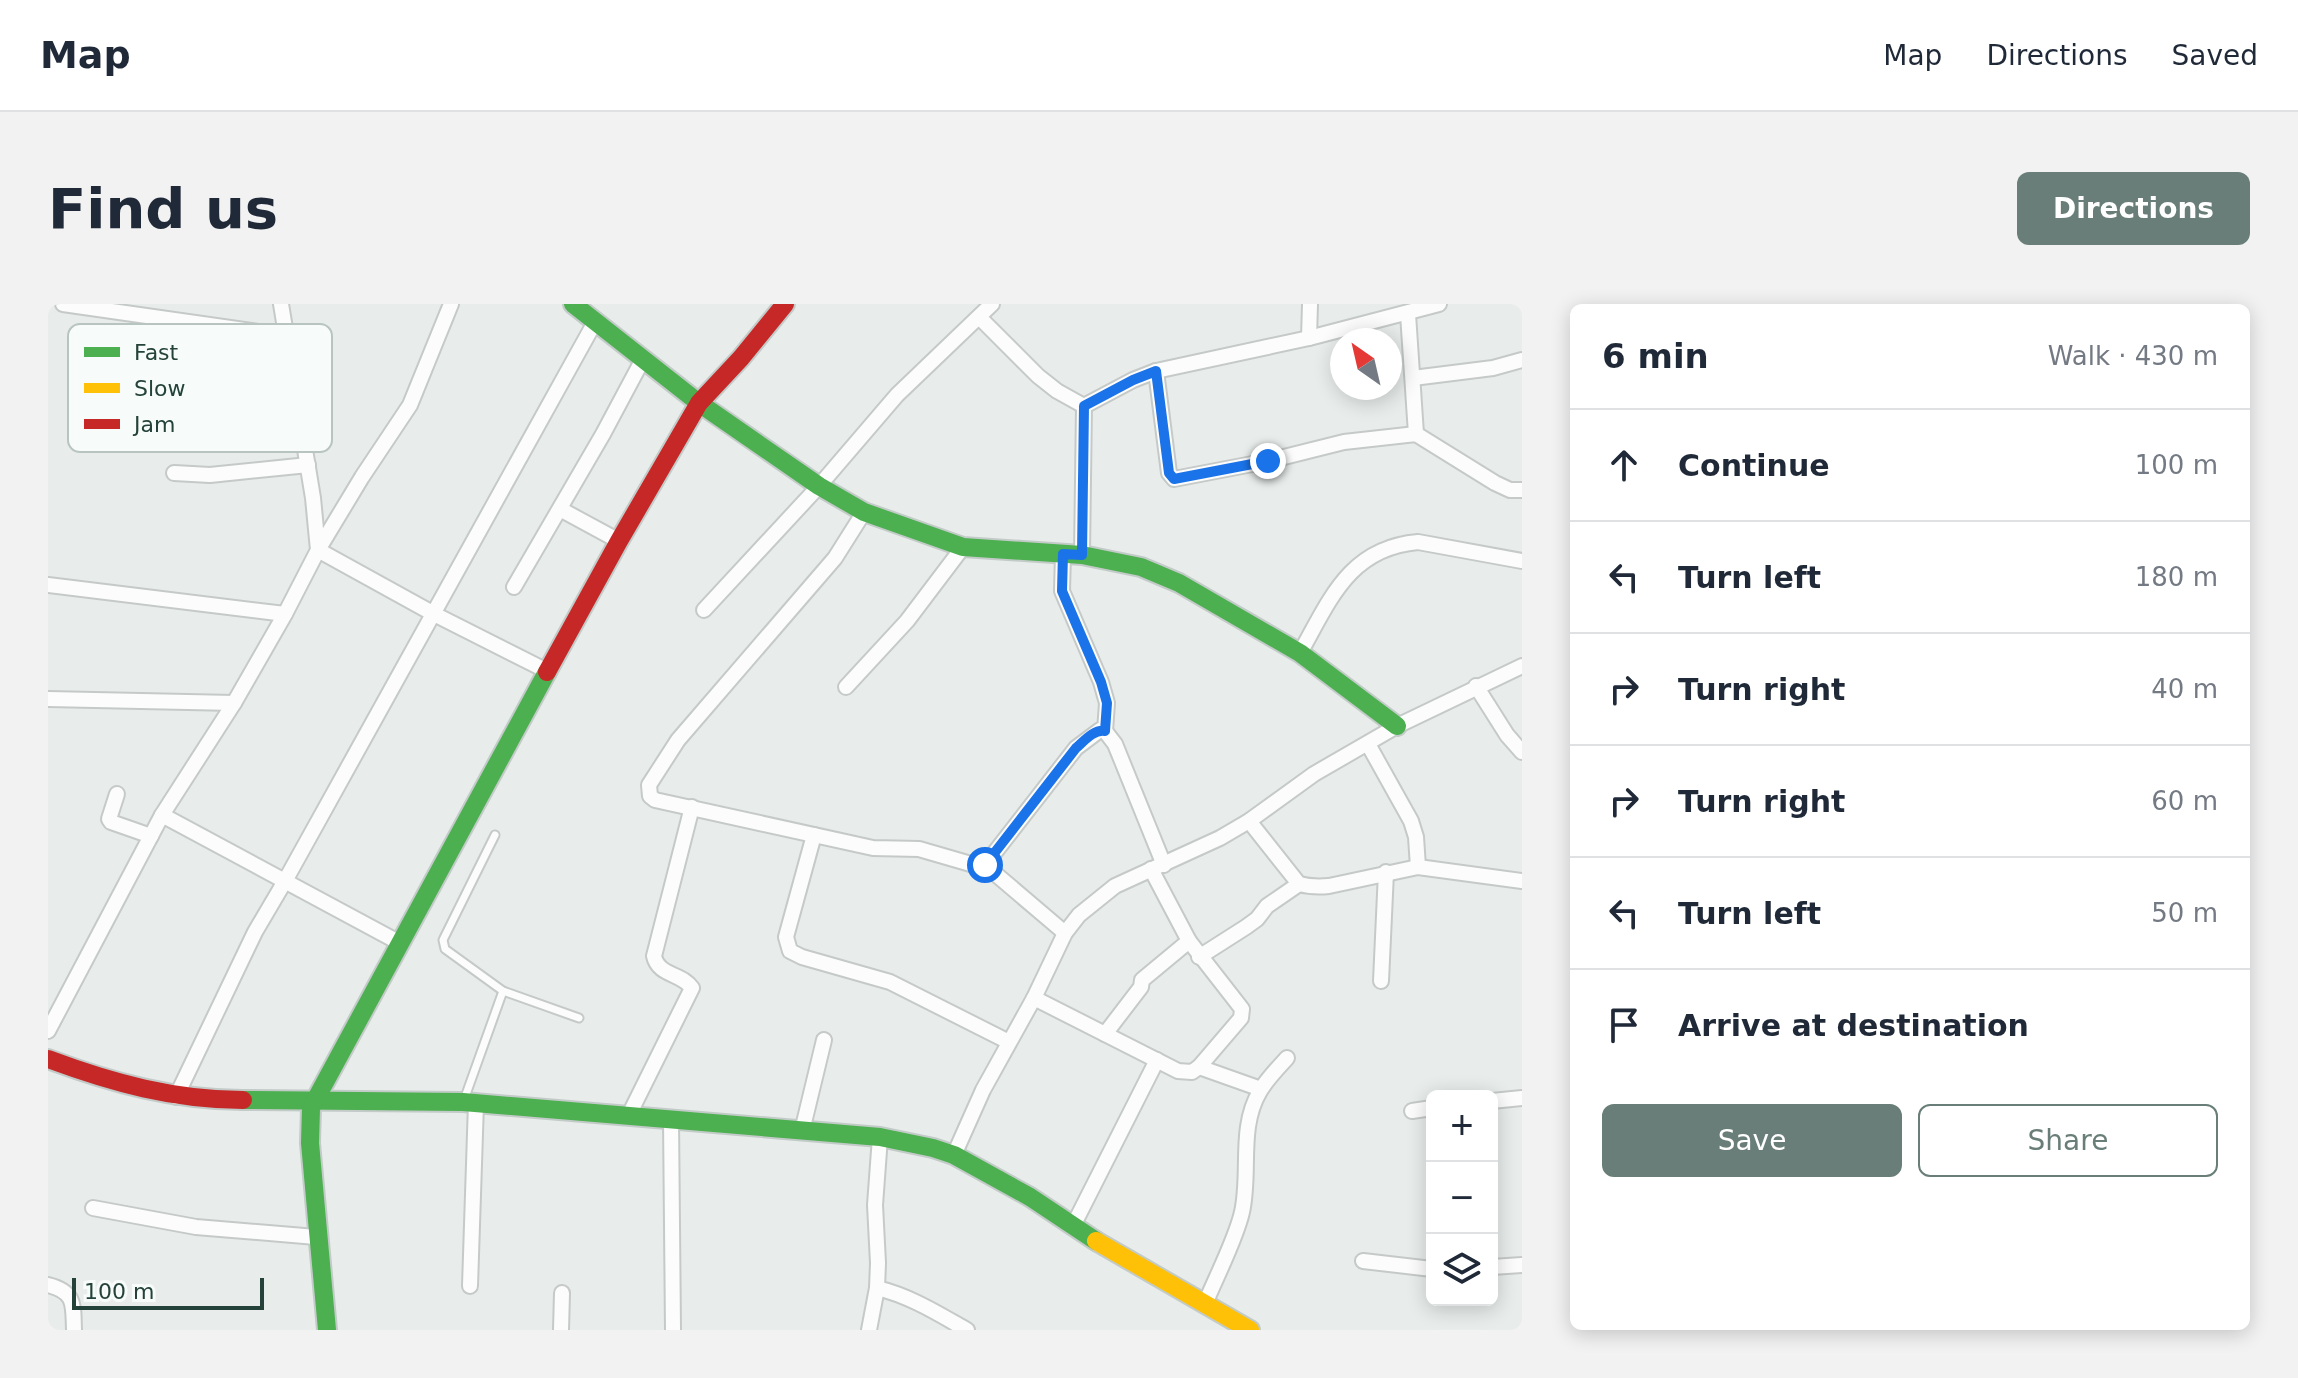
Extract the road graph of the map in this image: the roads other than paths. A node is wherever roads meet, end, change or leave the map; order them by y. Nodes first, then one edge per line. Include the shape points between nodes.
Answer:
1 (63, 304) edge
2 (281, 304) edge
3 (451, 304) edge
4 (573, 304) edge
5 (785, 304) edge
6 (1310, 304) edge
7 (1439, 304) edge
8 (985, 308) edge
9 (1408, 314) junction
10 (595, 322) junction
11 (202, 324) edge
12 (284, 324) edge
13 (1309, 338) junction
14 (643, 359) junction
15 (1522, 360) edge
16 (1156, 371) junction
17 (1413, 378) junction
18 (699, 403) junction
19 (1084, 406) junction
20 (1416, 434) junction
21 (306, 452) edge
22 (308, 465) junction
23 (174, 473) dead end
24 (819, 486) junction
25 (1522, 490) edge
26 (560, 509) junction
27 (864, 512) junction
28 (619, 541) junction
29 (963, 547) junction
30 (318, 550) junction
31 (1072, 554) junction
32 (1522, 561) edge
33 (48, 585) edge
34 (514, 587) dead end
35 (704, 610) dead end
36 (285, 614) junction
37 (434, 614) junction
38 (1300, 653) junction
39 (1522, 666) edge
40 (549, 672) junction
41 (1476, 686) junction
42 (846, 687) dead end
43 (48, 699) edge
44 (234, 703) junction
45 (1397, 726) junction
46 (1105, 731) junction
47 (1368, 744) junction
48 (1522, 752) edge
49 (117, 794) dead end
50 (692, 807) junction
51 (162, 815) junction
52 (1249, 821) junction
53 (495, 835) dead end
54 (814, 835) junction
55 (151, 836) junction
56 (985, 865) junction
57 (1158, 867) junction
58 (1418, 867) junction
59 (1386, 872) junction
60 (285, 881) junction
61 (1522, 881) edge
62 (1299, 884) junction
63 (1065, 933) junction
64 (1189, 941) junction
65 (400, 943) junction
66 (1199, 957) junction
67 (1381, 981) dead end
68 (503, 991) junction
69 (1034, 998) junction
70 (579, 1018) dead end
71 (48, 1031) edge
72 (1105, 1034) junction
73 (824, 1040) dead end
74 (1009, 1042) junction
75 (1287, 1058) dead end
76 (48, 1059) edge
77 (1157, 1060) junction
78 (1199, 1067) junction
79 (1261, 1089) junction
80 (176, 1097) junction
81 (1522, 1098) edge
82 (314, 1100) junction
83 (1498, 1100) edge
84 (470, 1103) junction
85 (1426, 1109) edge
86 (1412, 1111) dead end
87 (629, 1115) junction
88 (671, 1119) junction
89 (802, 1131) junction
90 (880, 1137) junction
91 (954, 1155) junction
92 (93, 1208) dead end
93 (1073, 1226) junction
94 (316, 1237) junction
95 (1363, 1261) dead end
96 (1522, 1265) edge
97 (1498, 1267) edge
98 (1426, 1268) edge
99 (48, 1285) edge
100 (470, 1286) dead end
101 (877, 1288) junction
102 (562, 1293) dead end
103 (1205, 1304) junction
104 (74, 1330) edge
105 (327, 1330) edge
106 (561, 1330) edge
107 (673, 1330) edge
108 (869, 1330) edge
109 (967, 1330) edge
110 (1250, 1330) edge

1 - 11 street
2 - 12 street
3 - 30 street via 410,405
4 - 10 street
5 - 18 street
6 - 13 street
7 - 9 street
8 - 19 street via 1038,376
8 - 24 street via 897,395
9 - 13 street
9 - 17 street
10 - 14 street
10 - 37 street
13 - 16 street
14 - 18 street
14 - 26 street
15 - 17 street
16 - 19 street
16 - 20 street via 1174,479 1344,442
17 - 20 street
18 - 24 street
18 - 28 street
19 - 31 street
20 - 25 street via 1495,483
21 - 22 street
22 - 23 street via 210,475
22 - 30 street
24 - 27 street
24 - 35 street
26 - 28 street
26 - 34 street
27 - 29 street
27 - 50 street via 835,558 678,740 649,785 655,800
28 - 40 street
29 - 31 street
29 - 42 street via 907,621
30 - 36 street
30 - 37 street
31 - 38 street via 1141,567 1179,583
31 - 46 street via 1062,591 1101,682 1107,703
32 - 38 street via 1418,542 1381,550 1347,575
33 - 36 street
36 - 44 street
37 - 40 street
37 - 60 street
38 - 45 street
39 - 41 street
40 - 65 street
41 - 45 street
41 - 48 street
43 - 44 street
44 - 51 street
45 - 47 street
46 - 56 street via 1076,748
46 - 57 street via 1115,744
47 - 52 street via 1314,774
47 - 58 street via 1411,821
49 - 55 street via 111,822
50 - 54 street
50 - 87 street via 654,956 660,969 692,988
51 - 55 street
51 - 60 street
52 - 57 street
52 - 62 street
53 - 68 lane via 443,940 451,955
54 - 56 street via 873,848 919,849
54 - 74 street via 786,937 790,951 890,982
55 - 71 street
56 - 63 street
57 - 63 street via 1115,886
57 - 64 street
58 - 59 street
58 - 61 street
59 - 62 street via 1315,888
59 - 67 street
60 - 65 street
60 - 80 street
62 - 66 street
63 - 69 street
64 - 66 street
64 - 72 street via 1142,980
65 - 82 street
66 - 78 street via 1243,1013
68 - 70 lane
68 - 84 lane
69 - 72 street
69 - 74 street
72 - 77 street
73 - 89 street
74 - 91 street
75 - 79 street
76 - 80 street
77 - 78 street via 1187,1073
77 - 93 street
78 - 79 street
79 - 103 street via 1247,1136 1241,1217
80 - 82 street
81 - 83 street
82 - 84 street
82 - 94 street via 310,1115
84 - 87 street
84 - 100 street
85 - 86 street
87 - 88 street
88 - 89 street
88 - 107 street
89 - 90 street
90 - 91 street
90 - 101 street
91 - 93 street
92 - 94 street via 196,1227
93 - 103 street
94 - 105 street
95 - 98 street
96 - 97 street
99 - 104 street via 69,1294
101 - 108 street
101 - 109 street via 919,1302
102 - 106 street
103 - 110 street

